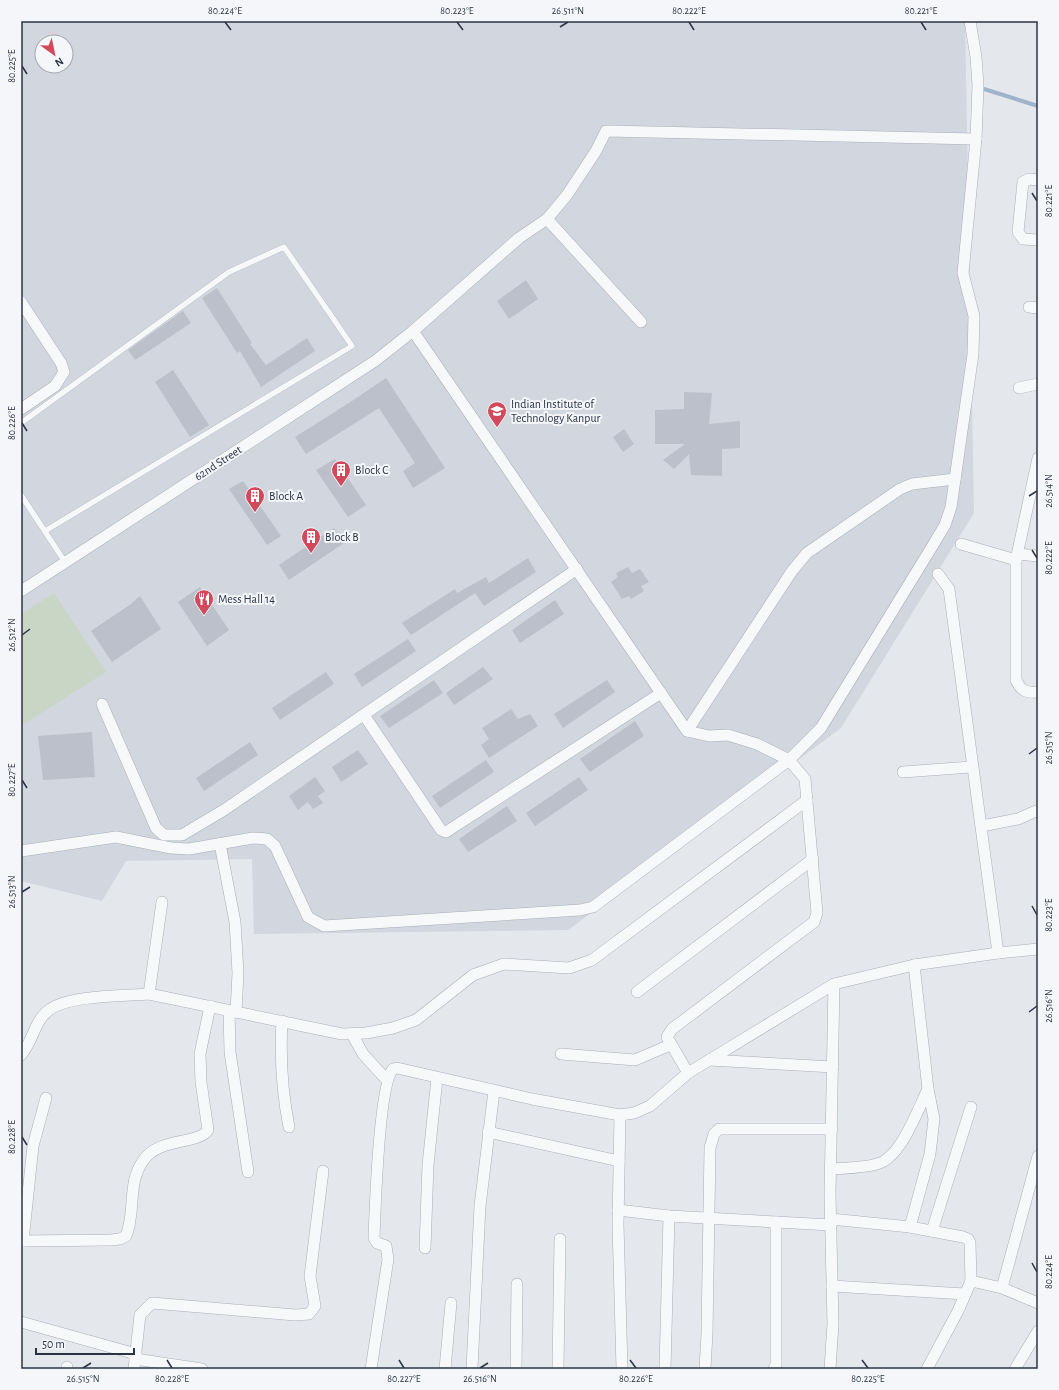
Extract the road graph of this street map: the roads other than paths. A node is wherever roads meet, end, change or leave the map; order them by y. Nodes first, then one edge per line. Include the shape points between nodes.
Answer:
1 (970, 21) edge
2 (976, 139) junction
3 (1038, 180) edge
4 (547, 219) junction
5 (1038, 240) edge
6 (21, 302) edge
7 (641, 322) dead end
8 (413, 332) junction
9 (1038, 384) edge
10 (1019, 388) dead end
11 (21, 409) edge
12 (21, 422) edge
13 (1038, 458) edge
14 (955, 479) junction
15 (21, 495) edge
16 (45, 531) junction
17 (961, 544) dead end
18 (1038, 556) edge
19 (1017, 557) junction
20 (65, 562) junction
21 (577, 569) junction
22 (938, 574) dead end
23 (21, 591) edge
24 (1038, 692) edge
25 (661, 693) junction
26 (102, 704) dead end
27 (364, 715) junction
28 (687, 731) junction
29 (789, 760) junction
30 (972, 767) junction
31 (903, 772) dead end
32 (807, 800) junction
33 (1036, 811) dead end
34 (982, 826) junction
35 (220, 844) junction
36 (21, 851) edge
37 (813, 860) junction
38 (162, 902) dead end
39 (1038, 950) edge
40 (998, 953) junction
41 (914, 965) junction
42 (834, 984) junction
43 (637, 992) dead end
44 (149, 994) junction
45 (210, 1006) junction
46 (232, 1011) junction
47 (282, 1021) junction
48 (352, 1034) junction
49 (670, 1045) junction
50 (561, 1054) dead end
51 (21, 1055) edge
52 (709, 1060) junction
53 (833, 1067) junction
54 (688, 1073) junction
55 (387, 1078) junction
56 (437, 1078) junction
57 (928, 1089) junction
58 (494, 1091) junction
59 (46, 1098) dead end
60 (971, 1108) dead end
61 (620, 1115) junction
62 (289, 1127) dead end
63 (832, 1129) junction
64 (488, 1132) junction
65 (1038, 1156) edge
66 (619, 1161) junction
67 (831, 1169) junction
68 (323, 1171) dead end
69 (248, 1172) dead end
70 (618, 1210) junction
71 (670, 1216) junction
72 (709, 1218) junction
73 (776, 1222) junction
74 (831, 1222) junction
75 (910, 1227) junction
76 (932, 1231) junction
77 (560, 1239) dead end
78 (22, 1241) edge
79 (425, 1248) dead end
80 (971, 1280) junction
81 (517, 1284) dead end
82 (832, 1286) junction
83 (1002, 1288) junction
84 (965, 1294) junction
85 (1037, 1301) edge
86 (451, 1303) dead end
87 (21, 1322) edge
88 (1038, 1331) edge
89 (135, 1361) edge
90 (202, 1369) edge
91 (371, 1369) edge
92 (445, 1369) edge
93 (472, 1369) edge
94 (516, 1369) edge
95 (558, 1369) edge
96 (622, 1369) edge
97 (666, 1369) edge
98 (705, 1369) edge
99 (774, 1369) edge
100 (830, 1369) edge
101 (927, 1369) edge
102 (1015, 1369) edge

1 - 2 street via 978,74
2 - 4 street, 62nd Street via 606,131 596,151
2 - 14 street via 964,273 974,316 973,354
3 - 5 street via 1028,179 1023,182 1018,232 1023,239
4 - 7 street
4 - 8 street, 62nd Street via 518,238
6 - 11 street via 61,363 64,372 55,386
8 - 20 street, 62nd Street via 375,361
8 - 21 street
9 - 10 street
12 - 16 lane via 229,272 284,247 352,346
13 - 19 street
14 - 28 street via 912,484 900,489 807,553
14 - 29 street via 951,507 945,525 821,728
15 - 16 lane
16 - 20 lane
17 - 19 street
18 - 19 street
19 - 24 street via 1016,680 1021,689 1028,693
20 - 23 street, 62nd Street
21 - 25 street
21 - 27 street
22 - 30 street via 949,589
25 - 27 street via 446,832 441,830
25 - 28 street
26 - 27 street via 156,828 164,835 182,835 224,810
28 - 29 street via 709,736 728,735 757,744
29 - 32 street via 806,778
29 - 35 street via 588,909 324,926 308,918 275,846 267,839 253,838
30 - 31 street
30 - 34 street
32 - 37 street
32 - 48 street via 592,960 569,968 504,964 473,975 416,1020 393,1028
33 - 34 street via 1018,819
34 - 40 street
35 - 36 street via 170,848 116,837
35 - 46 street via 234,922 238,973
37 - 43 street
37 - 49 street via 817,913 814,922 672,1029 667,1037
38 - 44 street
39 - 40 street
40 - 41 street
41 - 42 street
41 - 57 street
42 - 52 street
42 - 53 street
44 - 45 street
44 - 51 street via 77,999 48,1010
45 - 46 street
45 - 78 street via 200,1054 208,1130 202,1136 172,1142 156,1149 144,1159 135,1173 126,1236 111,1240
46 - 47 street
46 - 69 street via 230,1052
47 - 48 street
47 - 62 street via 280,1053
48 - 55 street via 363,1054
49 - 50 street via 635,1060
49 - 54 street
52 - 53 street
52 - 54 street
53 - 63 street
54 - 61 street via 650,1106 634,1113
55 - 56 street via 393,1069 397,1068
55 - 91 street via 380,1130 374,1238 377,1243 386,1246 388,1259
56 - 58 street
56 - 79 street via 428,1165
57 - 67 street via 902,1142 891,1156 879,1164
57 - 75 street via 934,1119 930,1154
58 - 61 street
58 - 64 street
59 - 78 street via 33,1146
60 - 76 street
61 - 66 street
63 - 67 street
63 - 72 street via 719,1130 714,1134 710,1148
64 - 66 street
64 - 93 street via 480,1206
65 - 83 street
66 - 70 street
67 - 74 street
68 - 89 street via 310,1276 315,1306 313,1311 309,1314 295,1315 152,1303 140,1315
70 - 71 street
70 - 96 street
71 - 72 street
71 - 97 street
72 - 73 street
72 - 98 street
73 - 74 street
73 - 99 street
74 - 75 street
74 - 82 street
75 - 76 street
76 - 80 street via 968,1239
77 - 95 street
80 - 83 street
80 - 84 street
81 - 94 street
82 - 84 street
82 - 100 street
83 - 85 street
84 - 101 street
86 - 92 street
87 - 89 street
88 - 102 street
89 - 90 street

